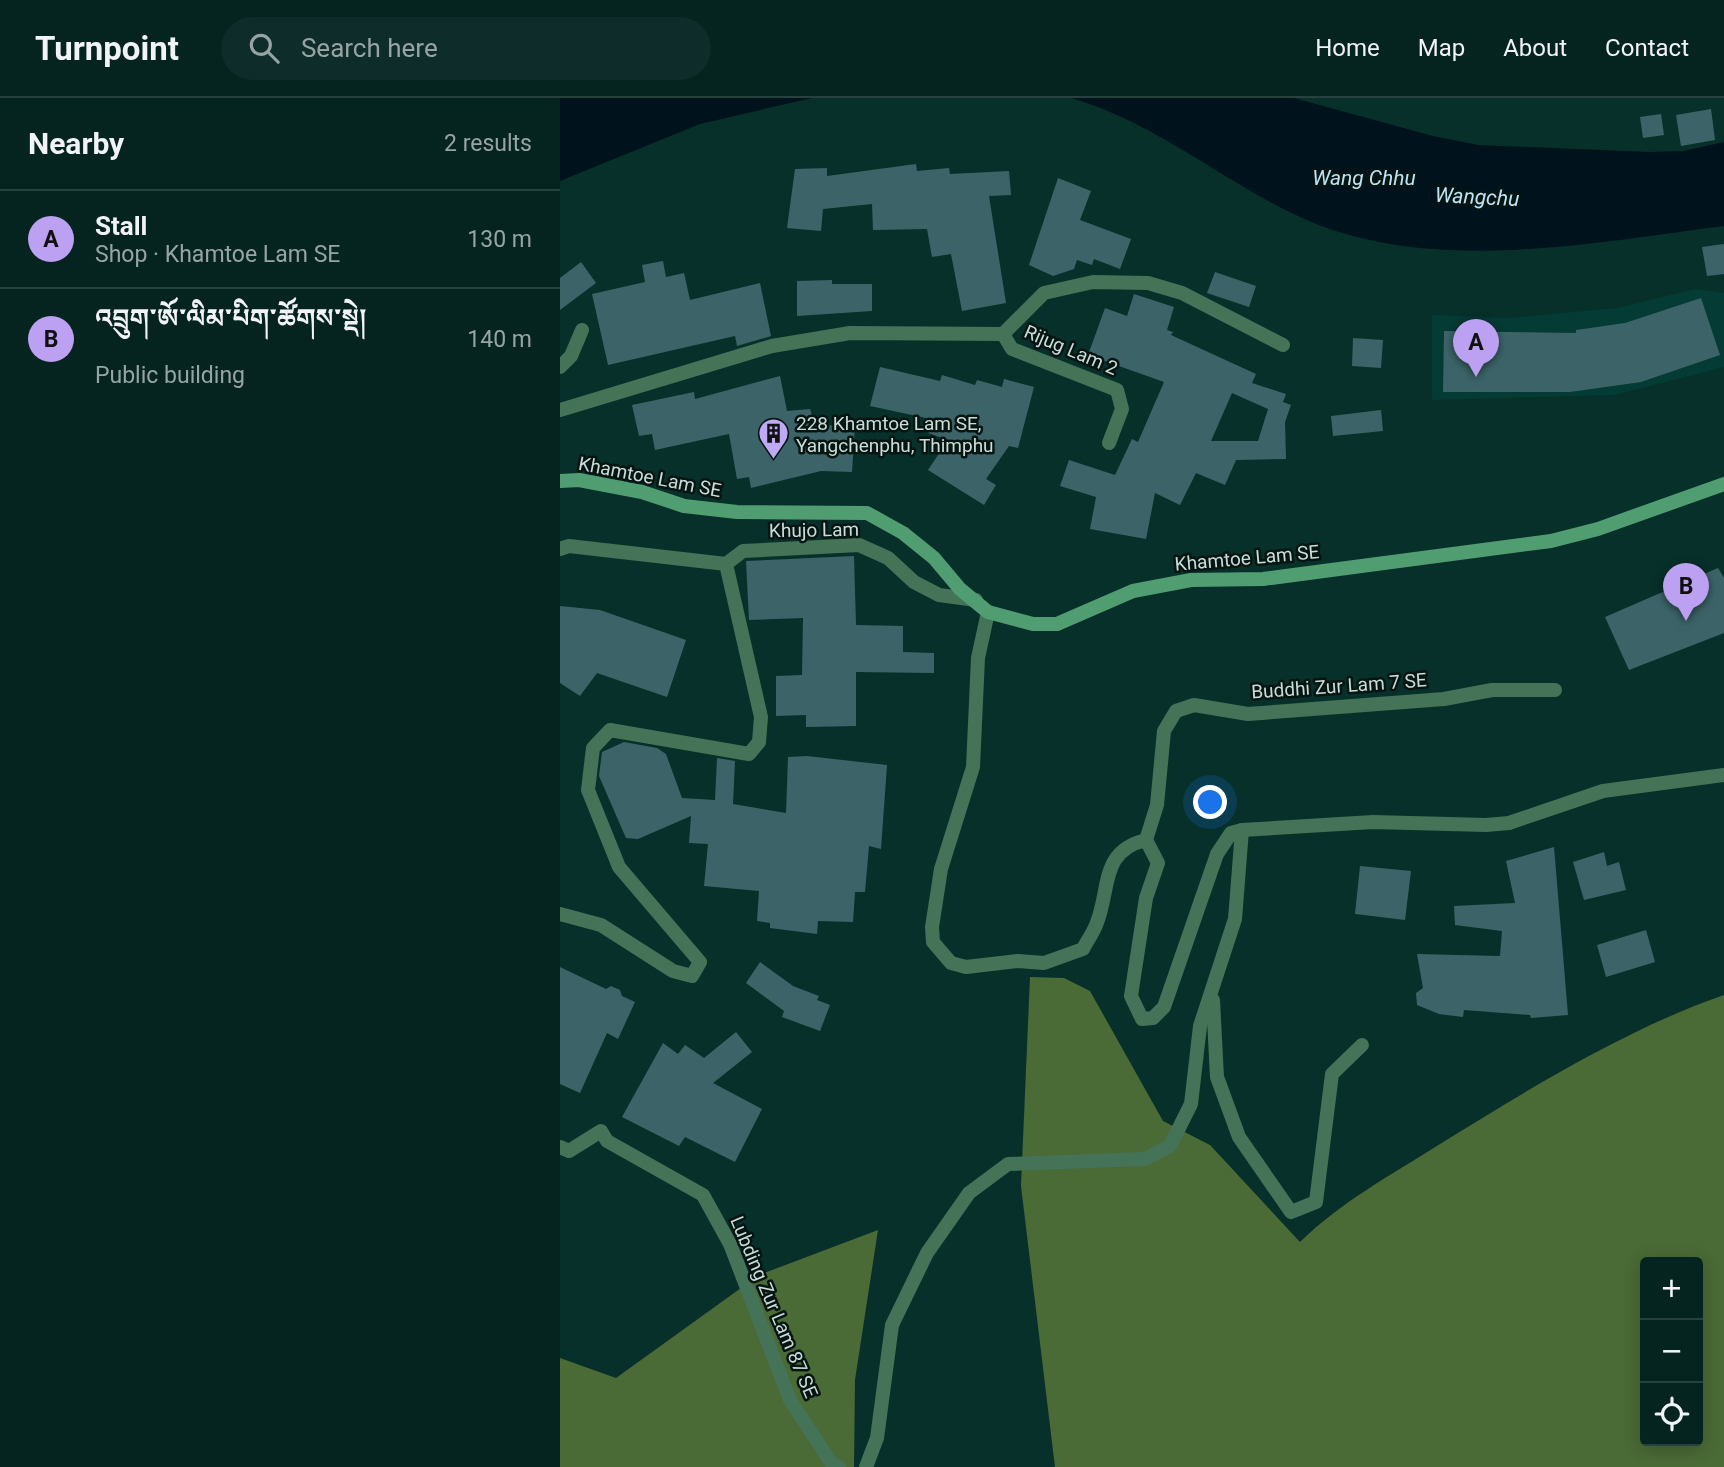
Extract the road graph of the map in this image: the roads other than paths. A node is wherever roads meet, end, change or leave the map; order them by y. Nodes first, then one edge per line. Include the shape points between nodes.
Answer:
1 (582, 330) dead end
2 (1003, 334) junction
3 (1283, 345) dead end
4 (560, 367) edge
5 (560, 410) edge
6 (1109, 443) dead end
7 (560, 481) edge
8 (1724, 484) edge
9 (560, 549) edge
10 (726, 564) junction
11 (976, 600) junction
12 (988, 612) junction
13 (1555, 690) dead end
14 (1724, 775) edge
15 (1242, 830) junction
16 (1146, 840) junction
17 (560, 914) edge
18 (1213, 992) junction
19 (1362, 1045) dead end
20 (560, 1147) edge
21 (839, 1467) edge
22 (866, 1467) edge

1 - 4 street via 571,356
2 - 3 street via 1044,293 1093,282 1148,283 1182,293
2 - 5 street via 850,333 772,346
2 - 6 street, Rijug Lam 2 via 1012,349 1117,390 1122,409
7 - 11 main road, Khamtoe Lam SE via 579,480 642,492 684,506 867,513 903,533
8 - 12 main road, Khamtoe Lam SE via 1551,541 1263,579 1191,580 1133,591 1057,624 1033,624
9 - 10 street via 569,546
10 - 11 street, Khujo Lam via 743,551 859,545 888,558 914,582 939,595
10 - 17 street via 761,717 759,742 749,754 610,730 593,748 588,790 619,867 700,962 692,976 673,971 601,925
11 - 12 main road, Khamtoe Lam SE
12 - 16 street via 978,658 973,767 941,869 933,942 951,963 966,967 1044,963 1083,949 1097,923 1109,867 1132,843
13 - 16 street, Buddhi Zur Lam 7 SE via 1492,690 1444,699 1248,714 1194,705 1176,711 1164,731 1157,806
14 - 15 street via 1604,791 1509,823 1373,822
15 - 16 street via 1231,833 1217,854 1164,1007 1153,1017 1142,1019 1131,996 1146,898 1158,863
15 - 18 street via 1235,919
18 - 19 street via 1217,1077 1239,1137 1291,1212 1316,1202 1332,1074
18 - 22 street via 1200,1026 1191,1104 1170,1146 1145,1159 1008,1164 969,1193 927,1253 892,1325 877,1438
20 - 21 street, Lubding Zur Lam 87 SE via 569,1151 601,1131 607,1141 703,1195 730,1244 790,1400 832,1464

